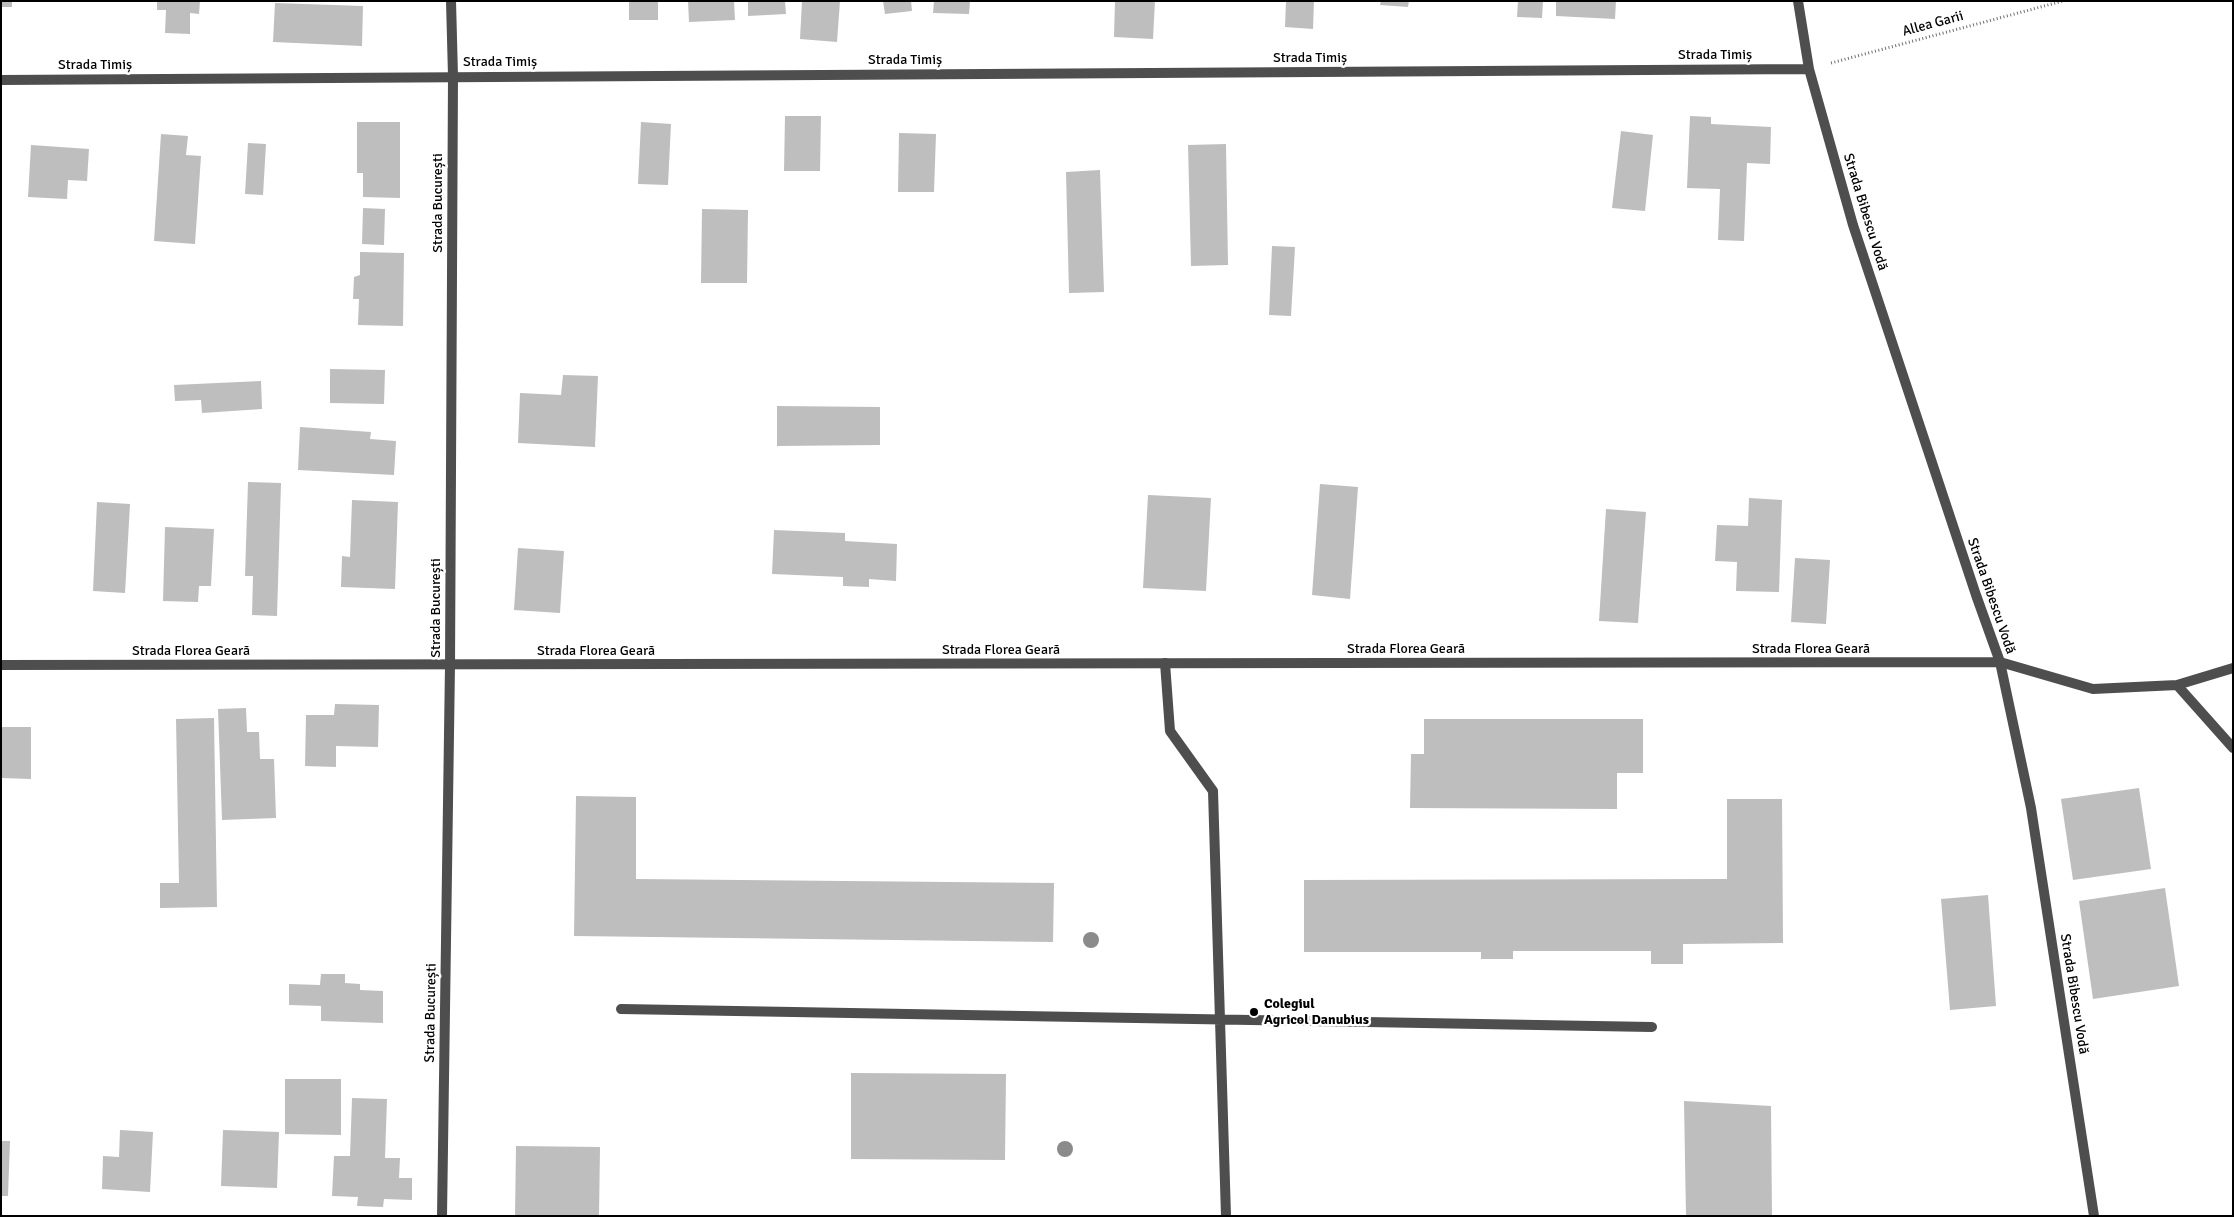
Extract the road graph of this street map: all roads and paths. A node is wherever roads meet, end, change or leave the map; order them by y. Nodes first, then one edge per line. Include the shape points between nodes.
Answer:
1 (451, 1) edge
2 (1798, 1) edge
3 (2063, 1) edge
4 (1809, 69) junction
5 (453, 76) junction
6 (1, 80) edge
7 (2000, 662) junction
8 (1165, 663) junction
9 (1, 665) edge
10 (450, 665) junction
11 (2233, 668) edge
12 (2177, 684) junction
13 (2233, 748) edge
14 (621, 1009) dead end
15 (1220, 1019) junction
16 (1652, 1027) dead end
17 (442, 1216) edge
18 (1226, 1216) edge
19 (2094, 1216) edge

1 - 5 street, Strada București
2 - 4 street, Strada Bibescu Vodă
3 - 4 path, Allea Garii
4 - 5 street, Strada Timiș
4 - 7 street, Strada Bibescu Vodă via 1853,225
5 - 6 street, Strada Timiș
5 - 10 street, Strada București
7 - 8 street, Strada Florea Geară
7 - 12 street, Strada Florea Geară via 2093,689
7 - 19 street, Strada Bibescu Vodă via 2031,808
8 - 10 street, Strada Florea Geară
8 - 15 street via 1170,731 1213,791
9 - 10 street, Strada Florea Geară
10 - 17 street, Strada București
11 - 12 street, Strada Florea Geară
12 - 13 street
14 - 15 street
15 - 16 street
15 - 18 street

